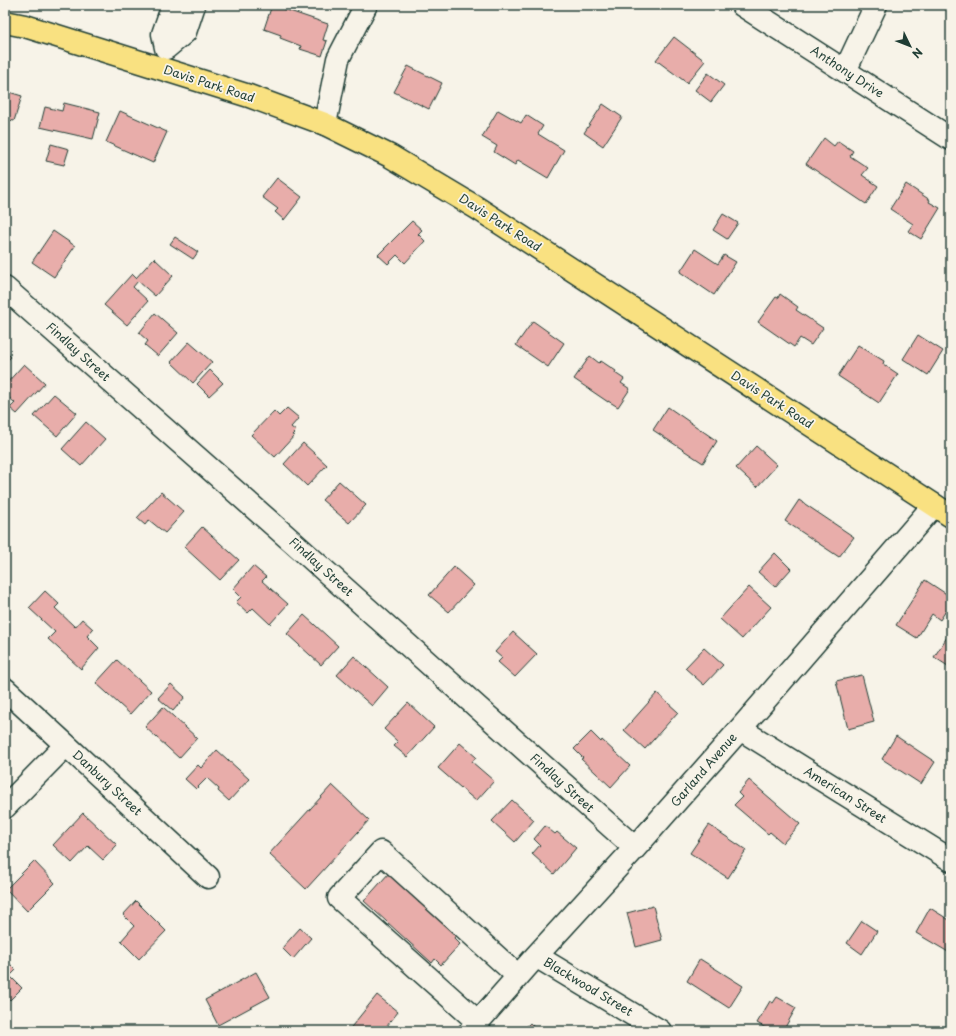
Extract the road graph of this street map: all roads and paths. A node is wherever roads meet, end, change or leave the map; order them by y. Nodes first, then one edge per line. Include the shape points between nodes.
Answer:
1 (173, 5) edge
2 (194, 5) edge
3 (366, 5) edge
4 (742, 5) edge
5 (876, 5) edge
6 (5, 22) edge
7 (164, 58) junction
8 (845, 71) junction
9 (325, 124) junction
10 (951, 139) edge
11 (5, 288) edge
12 (943, 510) edge
13 (5, 689) edge
14 (740, 730) junction
15 (66, 745) junction
16 (5, 807) edge
17 (635, 848) junction
18 (951, 860) edge
19 (208, 877) dead end
20 (536, 956) junction
21 (518, 976) junction
22 (474, 1026) edge
23 (660, 1031) edge

1 - 7 street via 162,34
2 - 7 street via 185,32
3 - 9 street via 338,60
4 - 8 street, Anthony Drive
5 - 8 street
6 - 7 main road, Davis Park Road
7 - 9 main road, Davis Park Road via 249,96
8 - 10 street, Anthony Drive
9 - 12 main road, Davis Park Road via 390,156 463,199
11 - 17 street, Findlay Street
12 - 14 street, Garland Avenue
13 - 15 street, Danbury Street
14 - 17 street, Garland Avenue
14 - 18 street, American Street
15 - 16 street
15 - 19 street, Danbury Street
17 - 20 street, Garland Avenue
20 - 21 street, Garland Avenue
20 - 23 street, Blackwood Street
21 - 22 street, Garland Avenue
21 - 22 street via 381,852 339,898

